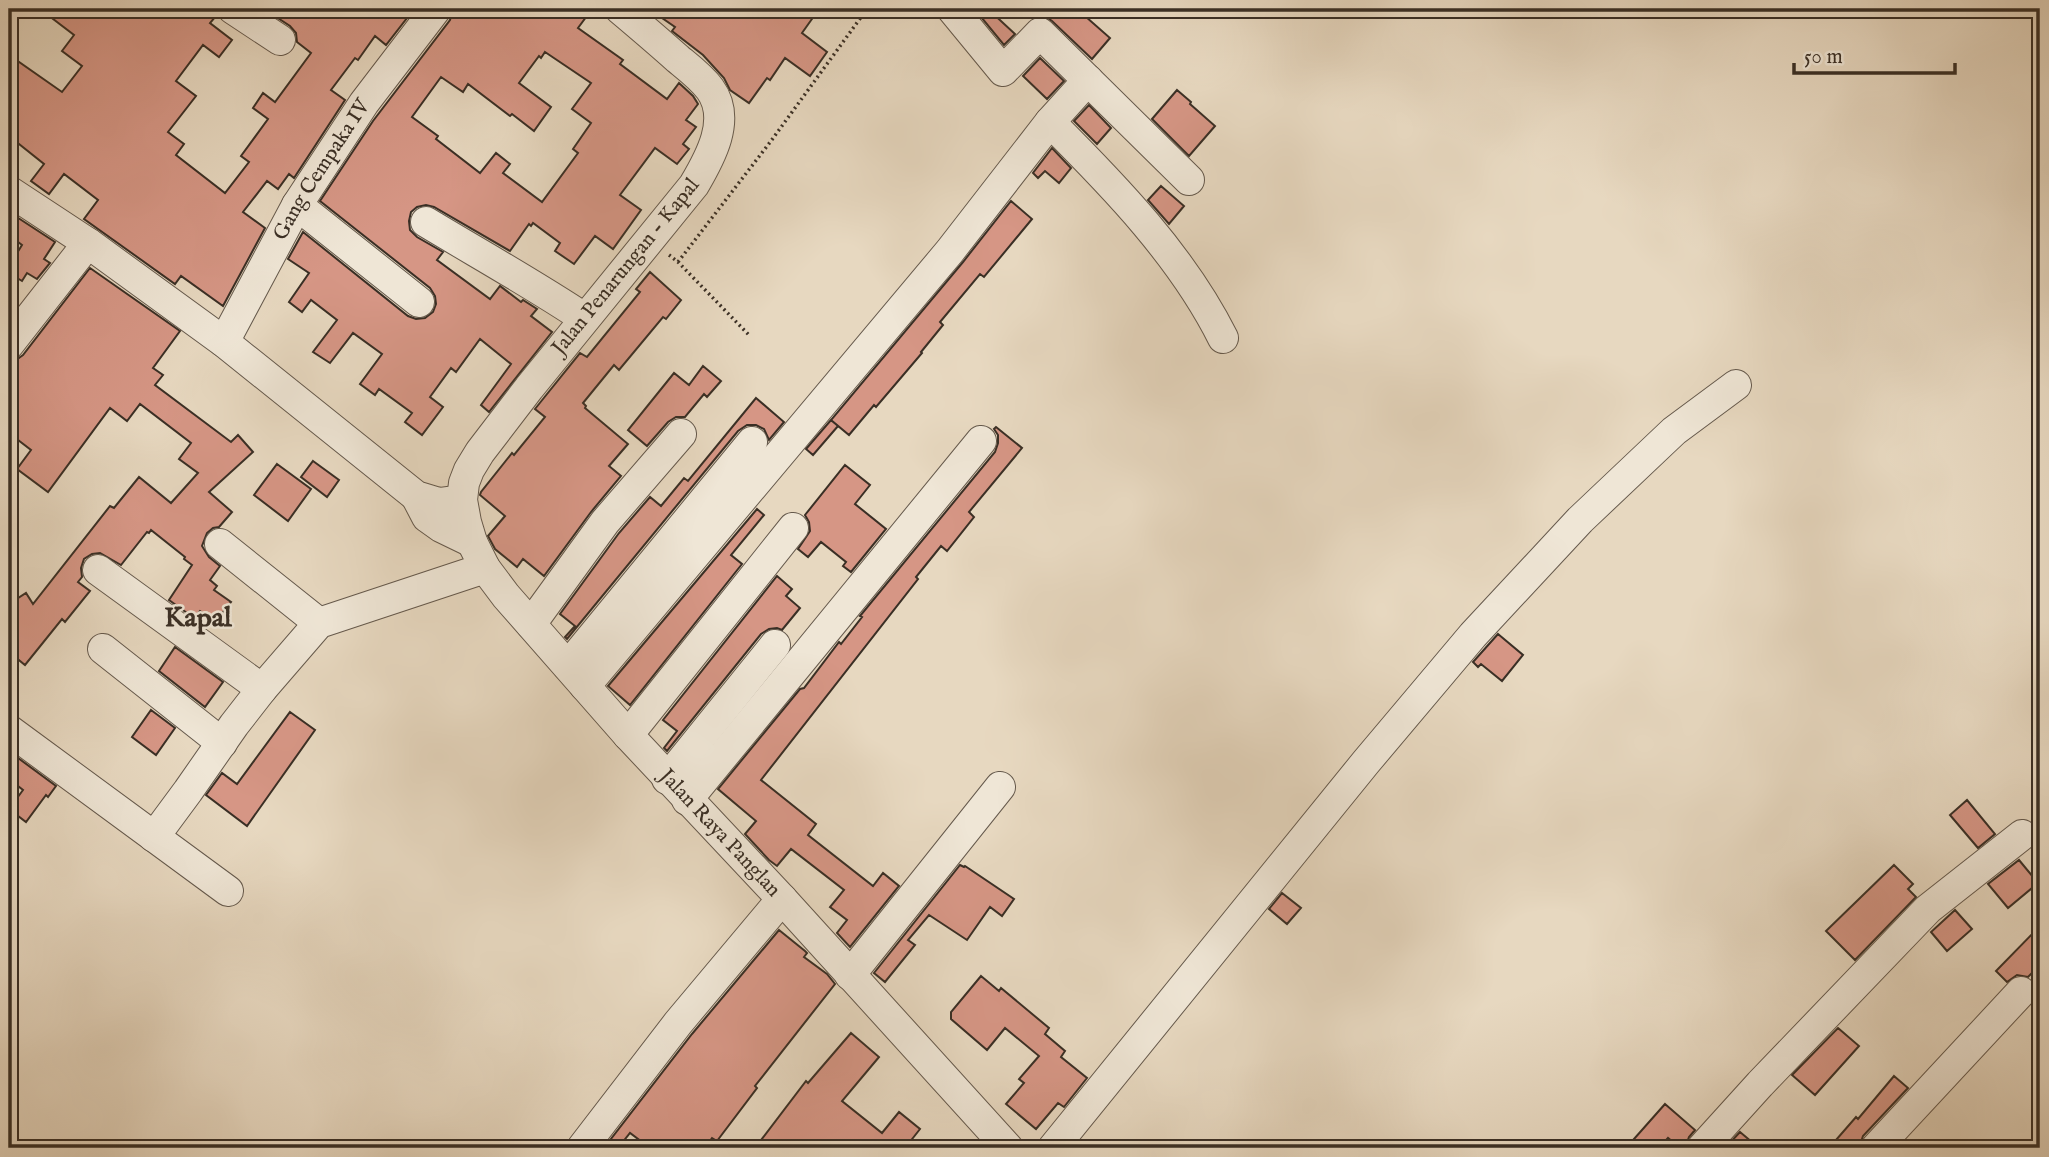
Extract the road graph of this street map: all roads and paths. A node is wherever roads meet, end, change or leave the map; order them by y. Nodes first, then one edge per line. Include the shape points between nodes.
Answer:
1 (436, 9) edge
2 (620, 9) edge
3 (867, 9) edge
4 (952, 9) edge
5 (240, 10) edge
6 (280, 40) dead end
7 (1088, 80) junction
8 (1050, 122) junction
9 (1189, 180) dead end
10 (9, 191) edge
11 (297, 205) junction
12 (426, 222) dead end
13 (650, 240) junction
14 (88, 243) junction
15 (678, 262) junction
16 (419, 302) dead end
17 (584, 318) junction
18 (749, 335) dead end
19 (1223, 338) dead end
20 (224, 342) junction
21 (9, 344) edge
22 (1735, 385) dead end
23 (681, 433) dead end
24 (981, 441) dead end
25 (752, 442) dead end
26 (416, 496) junction
27 (463, 500) junction
28 (793, 528) dead end
29 (472, 542) junction
30 (220, 544) dead end
31 (485, 568) junction
32 (97, 570) dead end
33 (319, 623) junction
34 (531, 624) junction
35 (775, 645) dead end
36 (103, 649) dead end
37 (576, 676) junction
38 (262, 690) junction
39 (9, 730) edge
40 (628, 735) junction
41 (222, 743) junction
42 (667, 779) junction
43 (1000, 787) dead end
44 (687, 800) junction
45 (2022, 835) dead end
46 (154, 837) junction
47 (228, 891) dead end
48 (782, 899) junction
49 (850, 975) junction
50 (2021, 992) dead end
51 (582, 1148) edge
52 (1008, 1148) edge
53 (1053, 1148) edge
54 (1702, 1148) edge
55 (1876, 1148) edge

1 - 11 street, Gang Cempaka IV via 364,103
2 - 13 street, Jalan Penarungan - Kapal via 697,75 712,91 717,105 719,122 710,158
3 - 15 path
4 - 7 street via 1003,71 1040,33
5 - 6 street
7 - 8 street
7 - 9 street
8 - 19 street via 1171,255 1207,305
8 - 37 street via 950,251
10 - 14 street
11 - 16 street
11 - 20 street, Gang Cempaka IV
12 - 17 street
13 - 15 path
13 - 17 street, Jalan Penarungan - Kapal
14 - 20 street
14 - 21 street
15 - 18 path
17 - 27 street, Jalan Penarungan - Kapal via 480,452 464,483
20 - 26 street
22 - 53 street via 1664,440 1580,520 1473,635
23 - 34 street via 605,522
24 - 44 street
25 - 37 street
26 - 27 street via 439,503
26 - 29 street via 427,517
27 - 29 street, Jalan Raya Panglan
28 - 40 street
29 - 31 street, Jalan Raya Panglan
30 - 33 street
31 - 33 street
31 - 34 street, Jalan Raya Panglan
32 - 38 street
33 - 38 street
34 - 37 street, Jalan Raya Panglan
35 - 42 street
36 - 41 street
37 - 40 street, Jalan Raya Panglan
38 - 41 street
39 - 46 street
40 - 42 street, Jalan Raya Panglan
41 - 46 street
42 - 44 street, Jalan Raya Panglan
43 - 49 street
44 - 48 street, Jalan Raya Panglan
45 - 54 street via 1927,909
46 - 47 street
48 - 49 street, Jalan Raya Panglan
48 - 51 street
49 - 52 street, Jalan Raya Panglan
50 - 55 street

